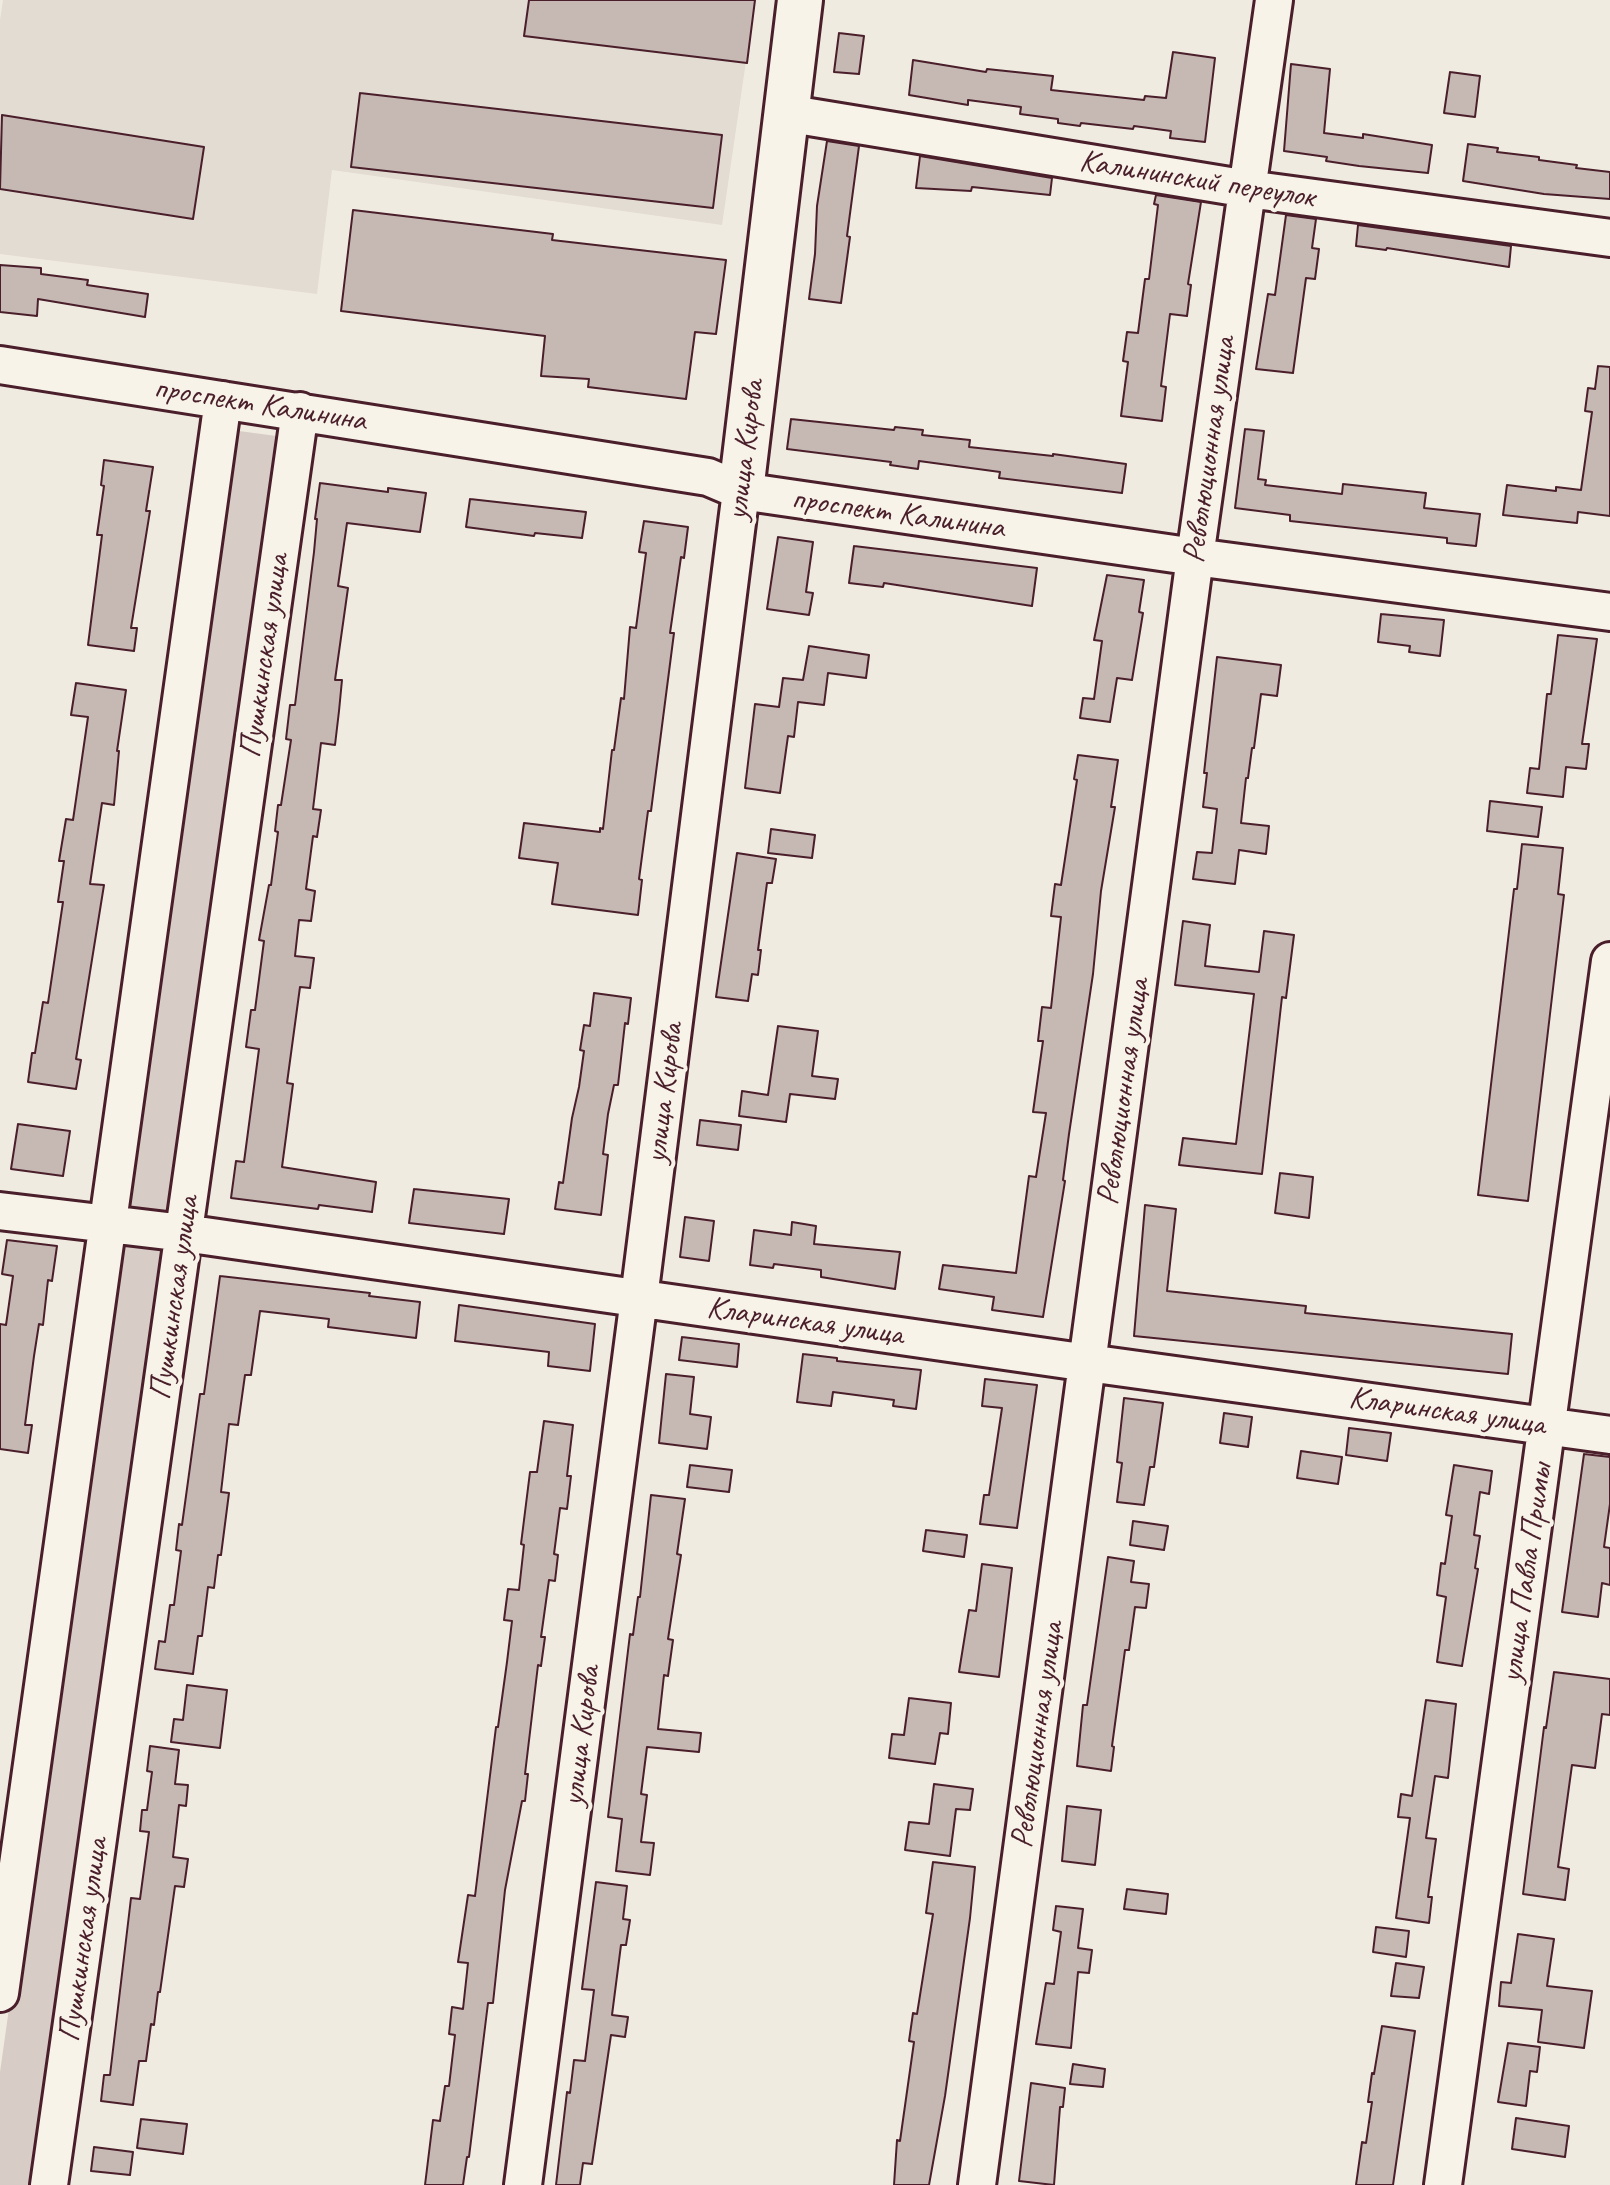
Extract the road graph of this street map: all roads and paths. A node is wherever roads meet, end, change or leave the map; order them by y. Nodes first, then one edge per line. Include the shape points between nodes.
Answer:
1 (800, 0) edge
2 (1274, 0) edge
3 (785, 113) junction
4 (1248, 189) junction
5 (1610, 238) edge
6 (0, 365) edge
7 (223, 400) junction
8 (300, 411) junction
9 (741, 491) junction
10 (1195, 557) junction
11 (1610, 612) edge
12 (1610, 961) edge
13 (0, 1211) edge
14 (108, 1225) junction
15 (184, 1233) junction
16 (639, 1298) junction
17 (1088, 1363) junction
18 (1547, 1426) junction
19 (1610, 1435) edge
20 (0, 1993) edge
21 (49, 2185) edge
22 (523, 2185) edge
23 (977, 2185) edge
24 (1443, 2185) edge

1 - 3 main road, улица Кирова
2 - 4 street, Революционная улица
3 - 4 street, Калининский переулок
3 - 9 main road, улица Кирова
4 - 5 street, Калининский переулок
4 - 10 street, Революционная улица
6 - 7 street, проспект Калинина
7 - 8 street, проспект Калинина
7 - 14 street
8 - 9 street, проспект Калинина via 708,477
8 - 15 street, Пушкинская улица
9 - 10 street, проспект Калинина
9 - 16 street, улица Кирова
10 - 11 street, проспект Калинина
10 - 17 street, Революционная улица
12 - 18 street, улица Павла Примы
13 - 14 street, Кларинская улица
14 - 15 street, Кларинская улица
14 - 20 street
15 - 16 street, Кларинская улица
15 - 21 street, Пушкинская улица
16 - 17 street, Кларинская улица
16 - 22 street, улица Кирова
17 - 18 street, Кларинская улица
17 - 23 street, Революционная улица
18 - 19 street, Кларинская улица
18 - 24 street, улица Павла Примы

